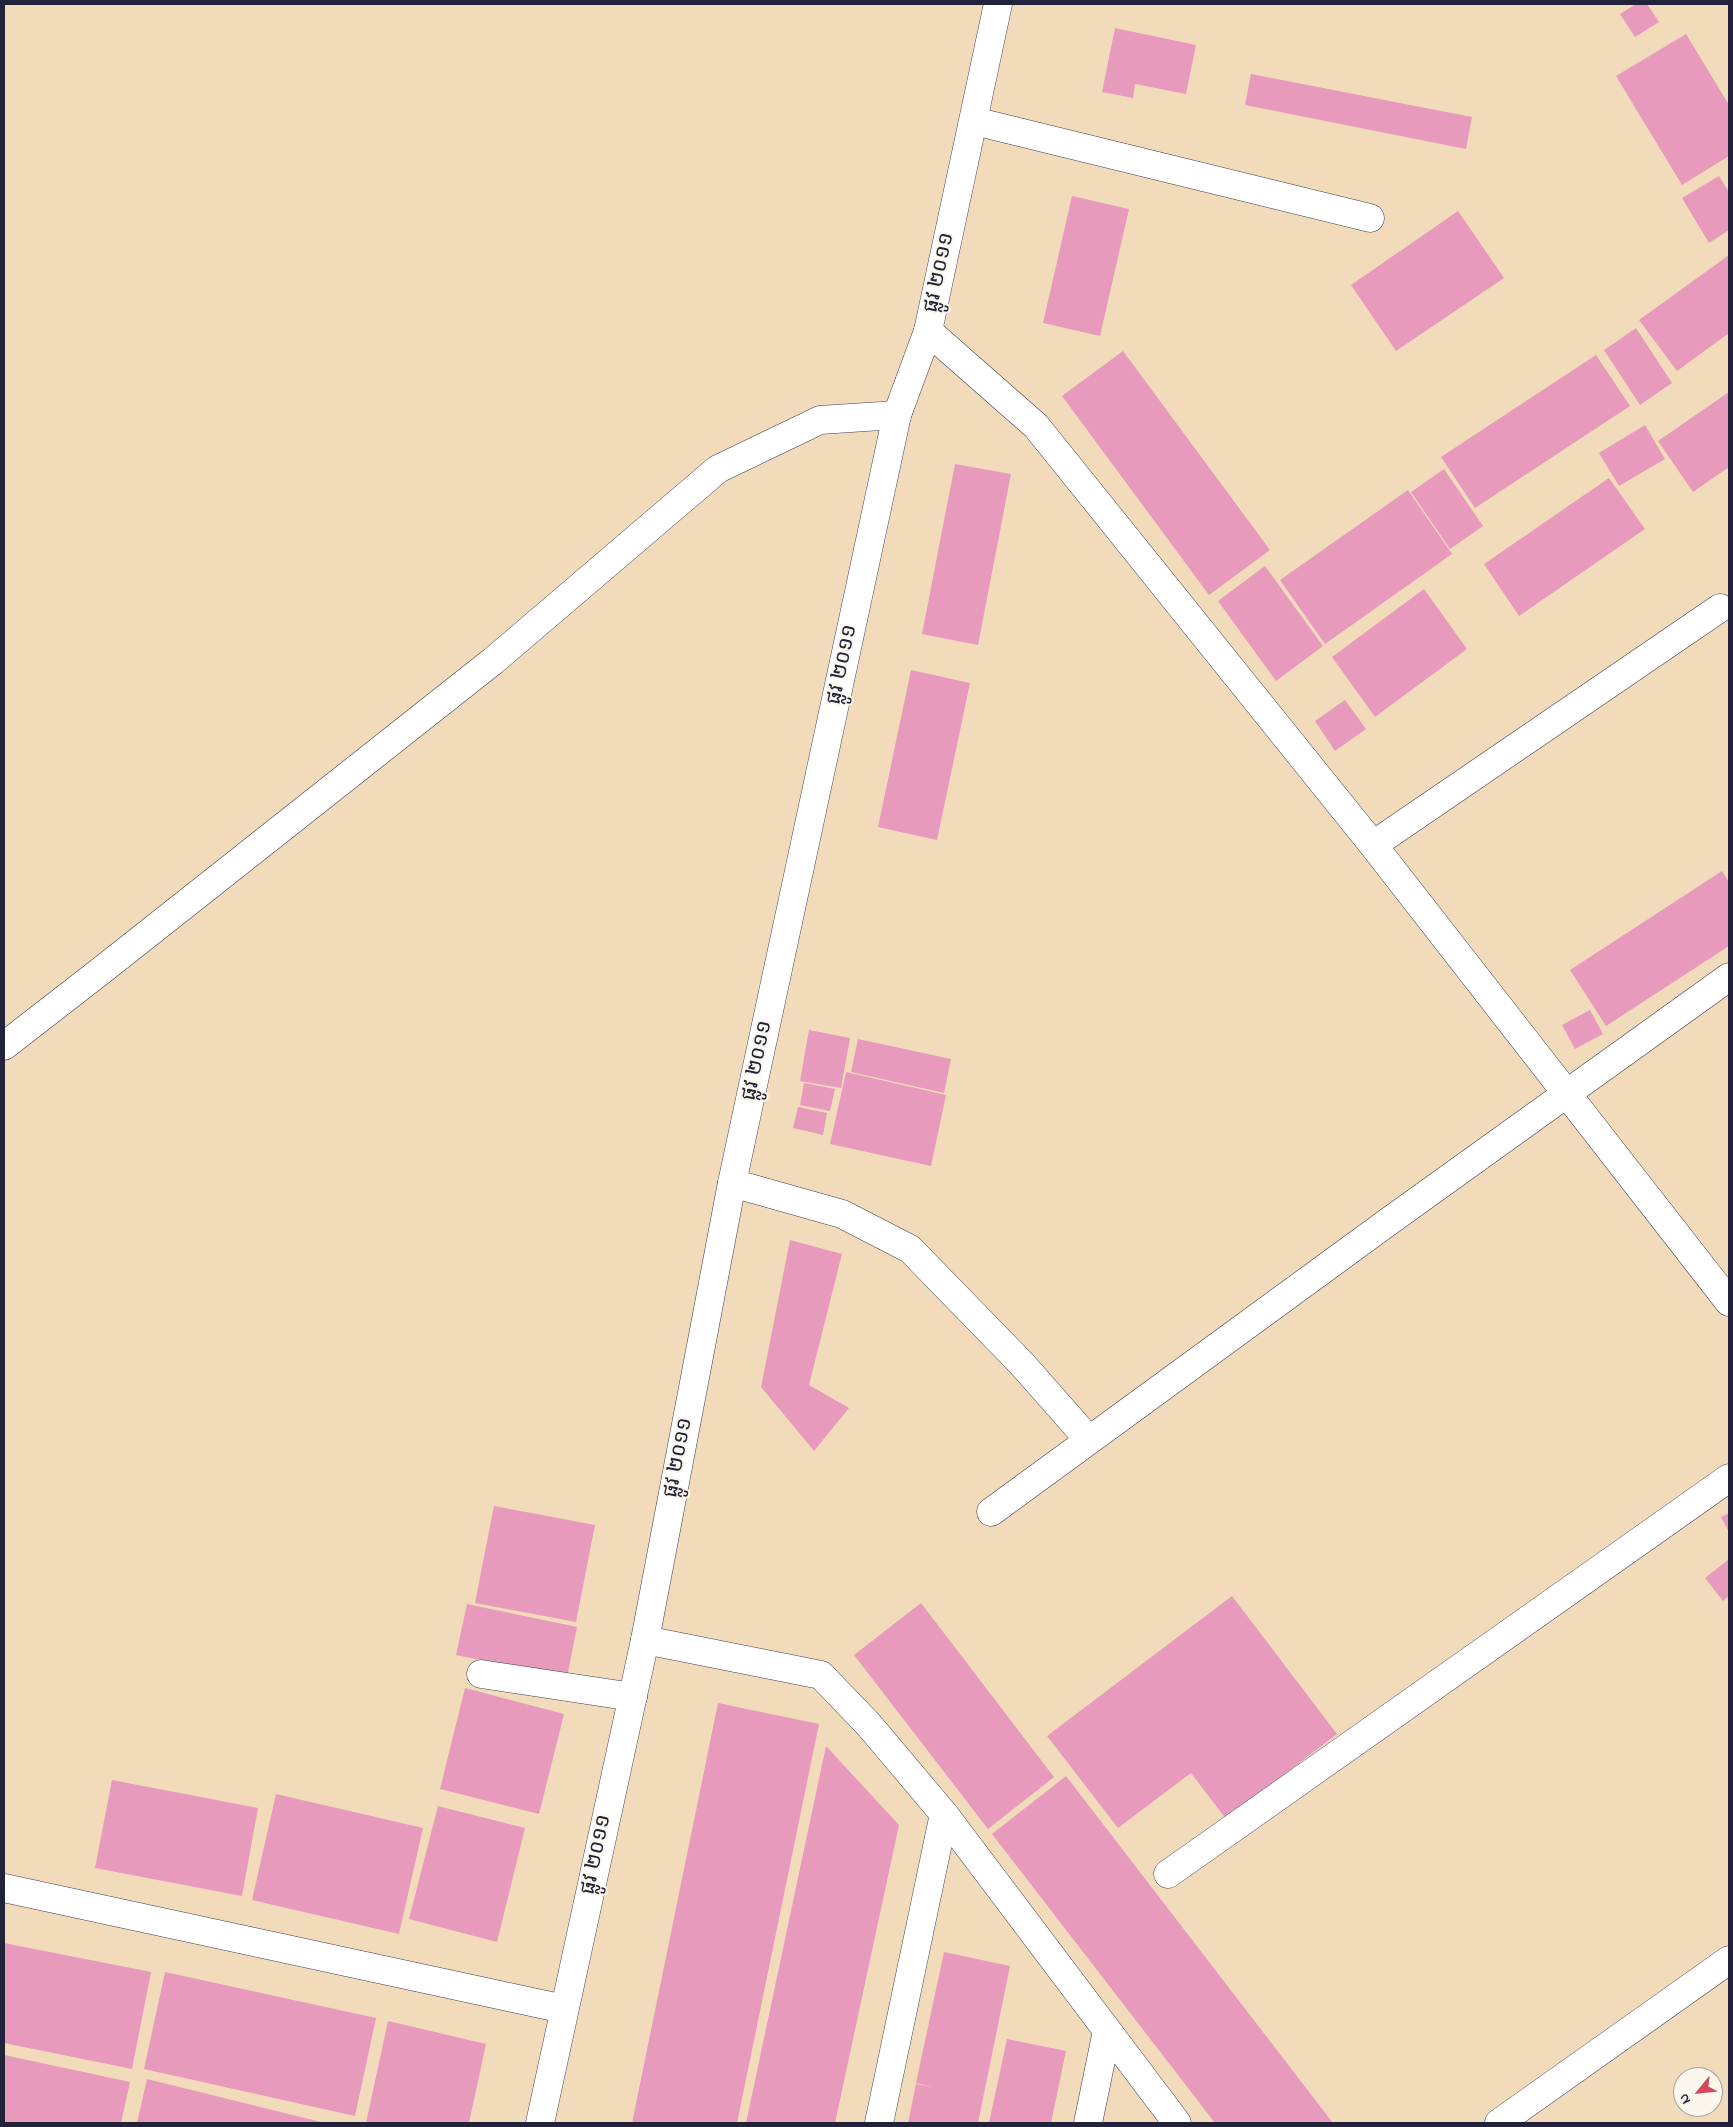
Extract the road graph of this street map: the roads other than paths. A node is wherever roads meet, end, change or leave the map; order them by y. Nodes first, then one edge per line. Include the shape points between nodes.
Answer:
1 (998, 4) edge
2 (974, 121) junction
3 (1370, 218) dead end
4 (928, 331) junction
5 (897, 415) junction
6 (1720, 608) dead end
7 (1374, 846) junction
8 (1729, 977) edge
9 (4, 1046) edge
10 (1565, 1094) junction
11 (732, 1183) junction
12 (1729, 1302) edge
13 (1088, 1440) junction
14 (1729, 1478) edge
15 (991, 1512) dead end
16 (645, 1640) junction
17 (481, 1674) dead end
18 (633, 1697) junction
19 (944, 1814) junction
20 (1168, 1874) dead end
21 (4, 1888) edge
22 (1729, 1960) edge
23 (564, 2009) junction
24 (1107, 2031) junction
25 (540, 2123) edge
26 (879, 2123) edge
27 (1088, 2123) edge
28 (1177, 2123) edge
29 (1498, 2123) edge

1 - 2 street, ផ្លូវ ២០១១
2 - 3 street
2 - 4 street, ផ្លូវ ២០១១
4 - 5 street, ផ្លូវ ២០១១
4 - 7 street via 1036,426
5 - 9 street via 820,420 718,469 493,661
5 - 11 street, ផ្លូវ ២០១១
6 - 7 street
7 - 10 street
8 - 10 street
10 - 12 street
10 - 13 street
11 - 13 street via 842,1214 910,1249 1022,1364
11 - 16 street, ផ្លូវ ២០១១
13 - 15 street
14 - 20 street
16 - 18 street, ផ្លូវ ២០១១
16 - 19 street via 821,1675 869,1725
17 - 18 street
18 - 23 street, ផ្លូវ ២០១១
19 - 24 street
19 - 26 street
21 - 23 street
22 - 29 street
23 - 25 street, ផ្លូវ ២០១១
24 - 27 street
24 - 28 street

